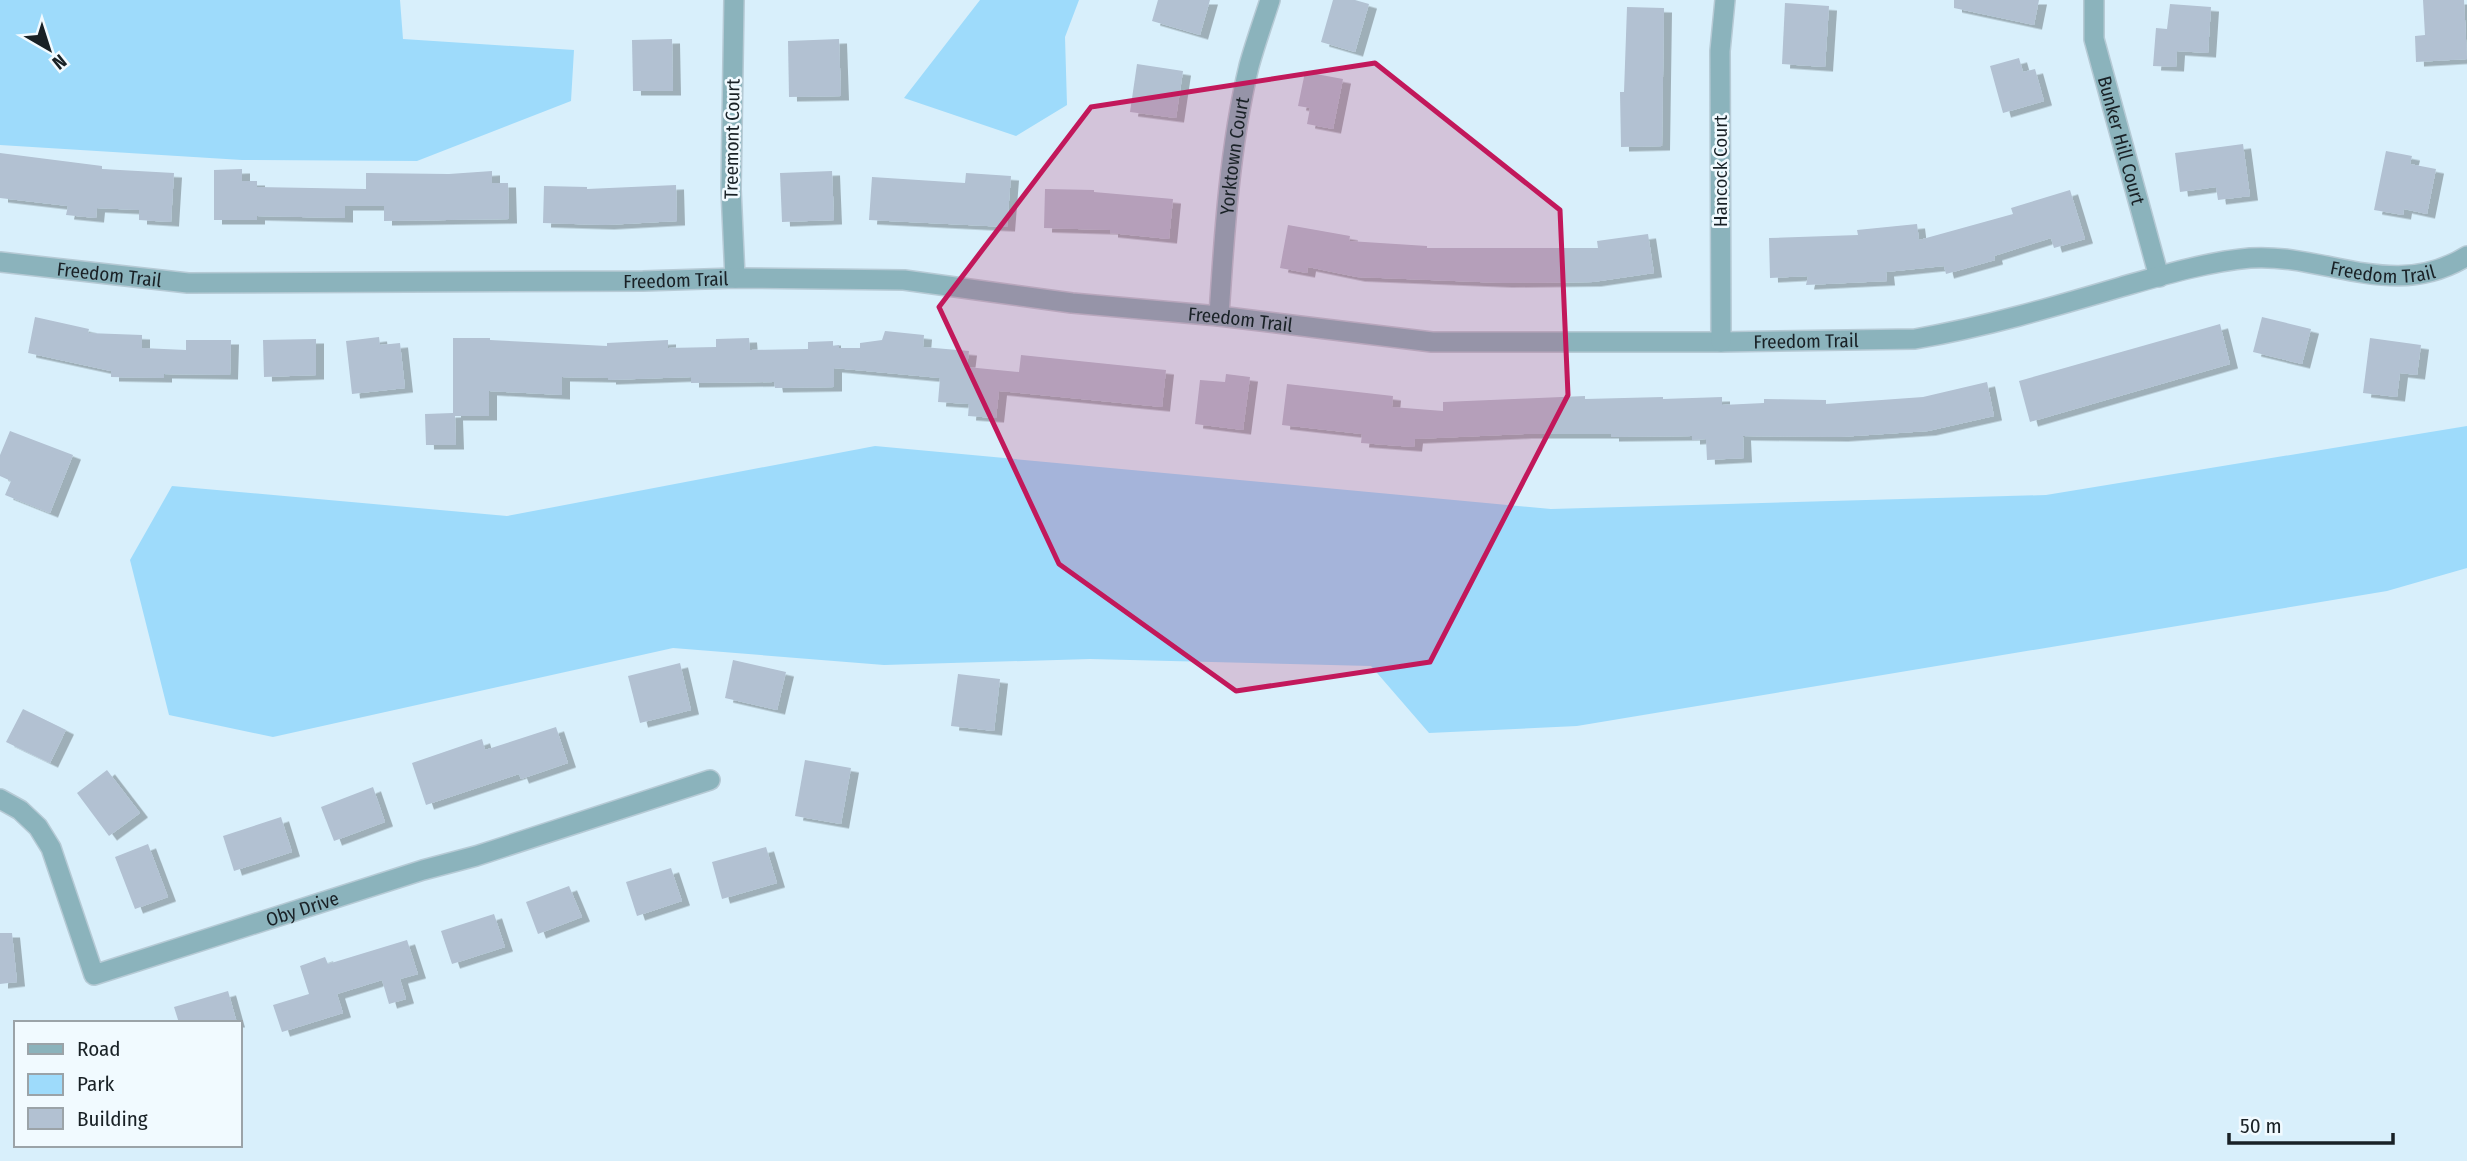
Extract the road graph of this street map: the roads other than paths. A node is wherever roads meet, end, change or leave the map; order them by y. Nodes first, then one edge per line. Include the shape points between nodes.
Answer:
1 (734, 0) edge
2 (1270, 0) edge
3 (1725, 0) edge
4 (2094, 0) edge
5 (2467, 256) edge
6 (0, 262) edge
7 (2159, 277) junction
8 (735, 278) junction
9 (1219, 316) junction
10 (1721, 342) junction
11 (710, 780) dead end
12 (0, 799) edge

1 - 8 street, Treemont Court via 731,189
2 - 9 street, Yorktown Court via 1240,112
3 - 10 street, Hancock Court via 1720,51
4 - 7 street, Bunker Hill Court via 2094,39
5 - 7 street, Freedom Trail via 2434,272 2403,277 2252,258
6 - 8 street, Freedom Trail via 188,283
7 - 10 street, Freedom Trail via 1962,331 1916,339
8 - 9 street, Freedom Trail via 904,280 1072,303
9 - 10 street, Freedom Trail via 1433,342
11 - 12 street, Oby Drive via 94,975 51,848 38,827

